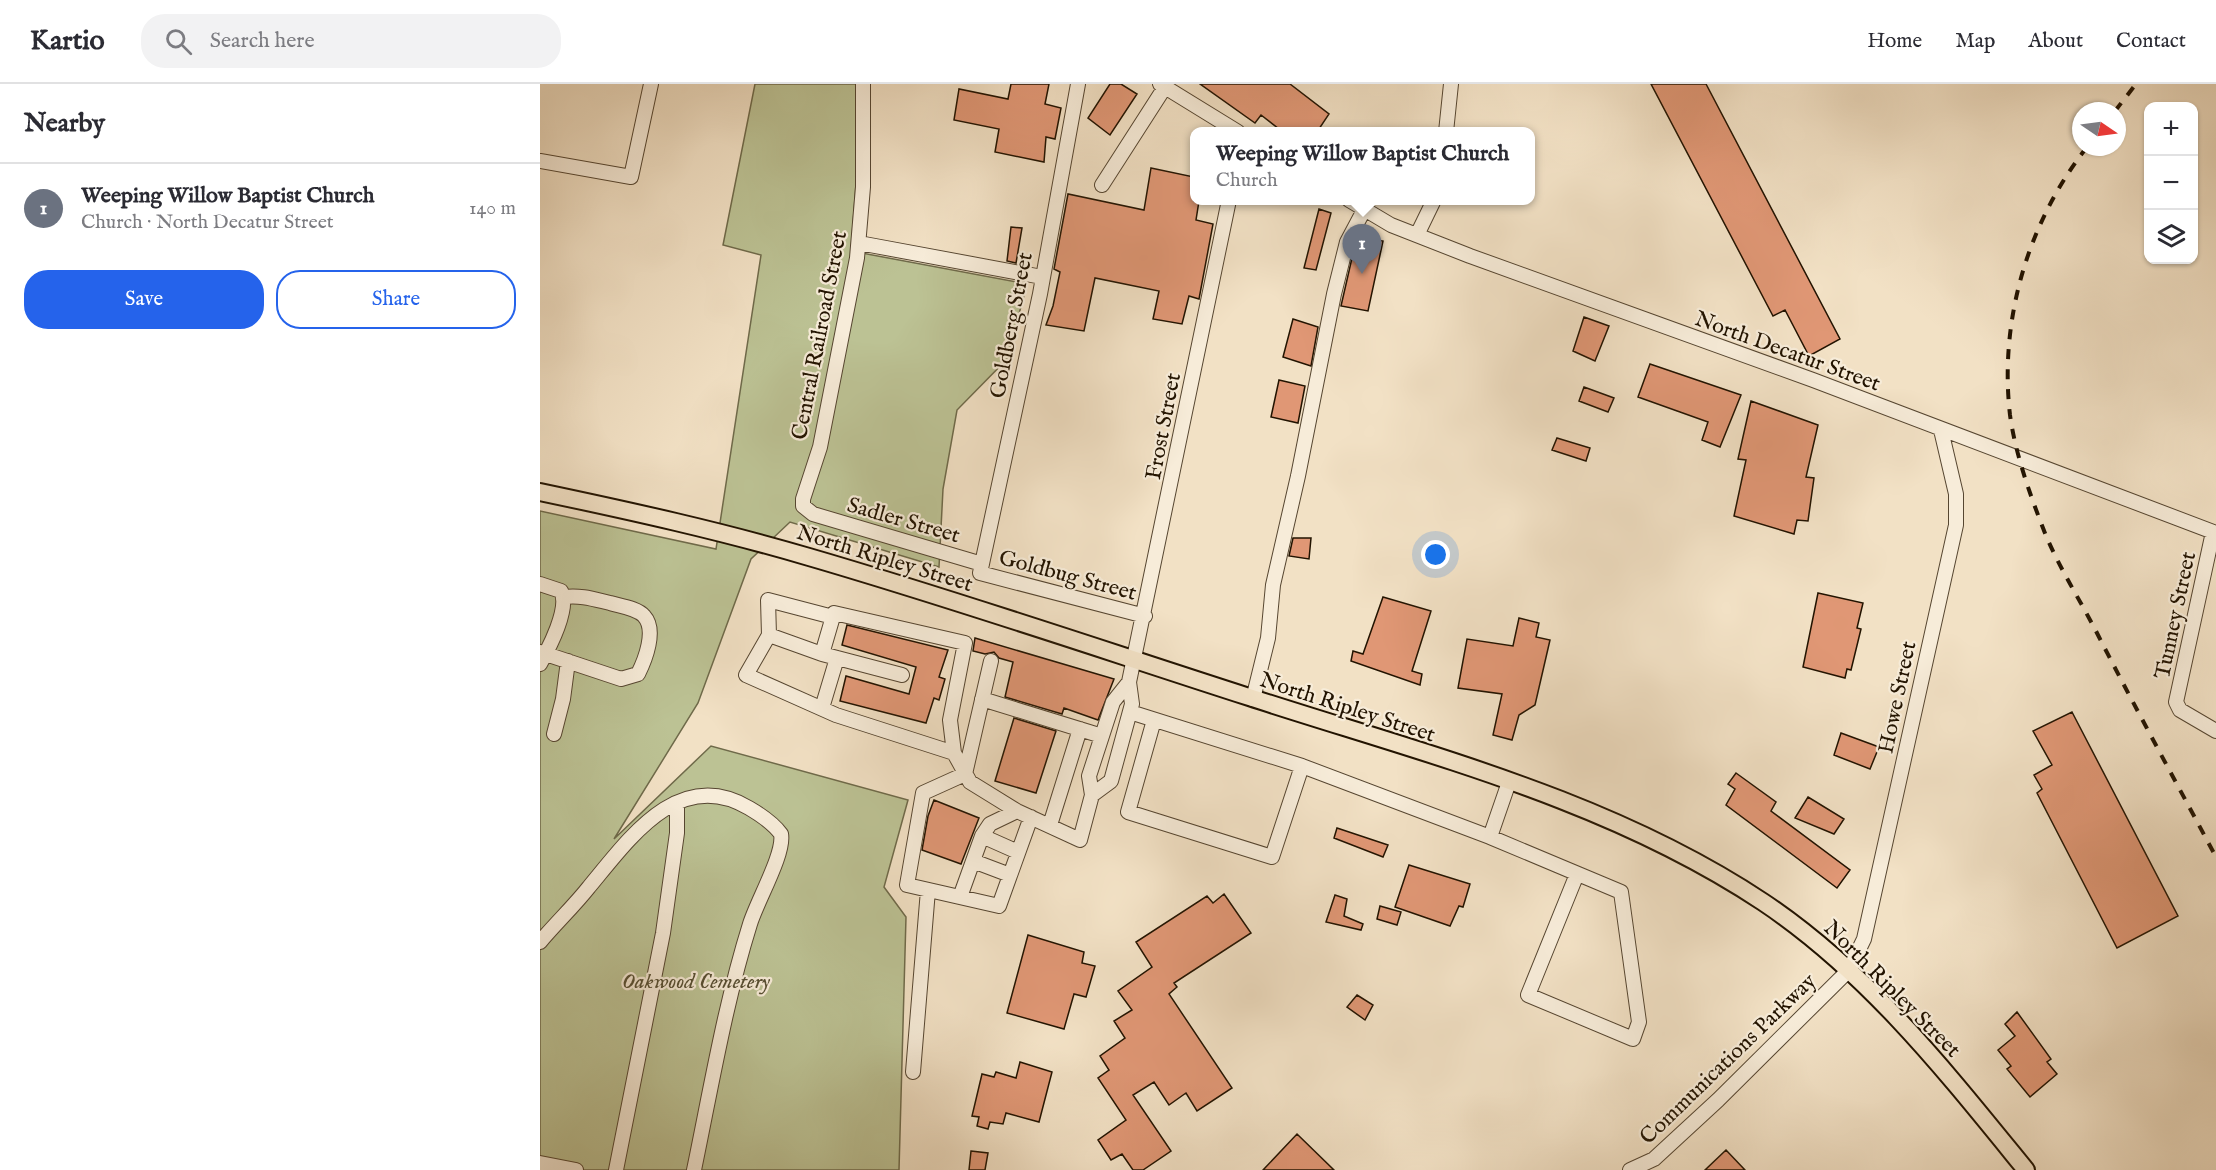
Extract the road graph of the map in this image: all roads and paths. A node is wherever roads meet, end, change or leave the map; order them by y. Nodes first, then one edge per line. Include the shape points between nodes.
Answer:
1 (635, 84) edge
2 (863, 84) edge
3 (1078, 84) edge
4 (1451, 84) edge
5 (650, 85) edge
6 (1163, 86) edge
7 (1230, 127) edge
8 (1447, 127) edge
9 (540, 161) edge
10 (1102, 185) dead end
11 (1228, 205) edge
12 (1356, 205) edge
13 (1432, 205) edge
14 (1364, 210) junction
15 (1416, 235) junction
16 (859, 243) junction
17 (1042, 277) junction
18 (1941, 430) junction
19 (540, 492) edge
20 (813, 514) joint
21 (2215, 532) edge
22 (981, 568) junction
23 (540, 584) edge
24 (564, 597) junction
25 (1145, 616) junction
26 (833, 617) junction
27 (768, 634) junction
28 (822, 654) junction
29 (542, 656) edge
30 (837, 658) junction
31 (1134, 660) junction
32 (568, 661) junction
33 (991, 661) dead end
34 (902, 675) dead end
35 (1129, 682) junction
36 (982, 699) junction
37 (1253, 699) junction
38 (822, 708) junction
39 (1130, 712) junction
40 (1154, 720) junction
41 (1080, 729) junction
42 (2216, 731) edge
43 (554, 734) dead end
44 (1102, 736) junction
45 (954, 753) junction
46 (1302, 766) junction
47 (965, 774) junction
48 (1509, 782) junction
49 (1092, 795) junction
50 (677, 804) junction
51 (1017, 811) junction
52 (1031, 817) junction
53 (1050, 825) junction
54 (982, 836) junction
55 (1490, 837) junction
56 (1018, 852) junction
57 (973, 861) junction
58 (1577, 874) junction
59 (1010, 875) junction
60 (928, 890) junction
61 (960, 897) junction
62 (540, 942) edge
63 (1849, 970) junction
64 (913, 1072) dead end
65 (540, 1163) edge
66 (576, 1170) edge
67 (616, 1170) edge
68 (694, 1170) edge
69 (1630, 1170) edge
70 (2026, 1170) edge

1 - 5 street
2 - 16 street, Central Railroad Street
3 - 17 street, Goldberg Street
4 - 8 street
5 - 9 street via 632,177
6 - 7 street
6 - 10 street
11 - 25 street, Frost Street
12 - 14 street, North Decatur Street
13 - 15 street
14 - 15 street, North Decatur Street
14 - 37 street via 1347,242 1334,294
15 - 18 street, North Decatur Street
16 - 17 street
16 - 20 street, Central Railroad Street via 820,447 802,499 803,506
17 - 22 street, Goldberg Street
18 - 21 street, North Decatur Street
18 - 63 street, Howe Street via 1956,494 1956,525 1864,939
19 - 31 main road, North Ripley Street via 807,556
20 - 22 street, Sadler Street
21 - 42 street, Tunney Street via 2177,706
22 - 25 street, Goldbug Street
23 - 24 street via 553,587
24 - 29 street
24 - 32 street via 579,595 634,610 645,616 649,628 645,660 638,674 621,679
25 - 31 street, Frost Street
26 - 27 street via 768,600
26 - 28 street
26 - 45 street via 834,613 965,643 950,720
27 - 28 street
27 - 38 street via 746,675
28 - 30 street
29 - 32 street
30 - 34 street
30 - 38 street
31 - 35 street, Frost Street
31 - 37 main road, North Ripley Street
32 - 43 street
33 - 36 street
35 - 39 street
35 - 44 street via 1113,702
36 - 41 street
36 - 47 street
37 - 48 main road, North Ripley Street
38 - 45 street
39 - 40 street
39 - 49 street via 1111,782
40 - 46 street
40 - 46 street via 1128,813 1272,857
41 - 44 street
41 - 53 street
44 - 49 street via 1089,776
45 - 47 street
46 - 55 street
47 - 51 street via 969,782
47 - 60 street via 923,793 907,885
48 - 55 street
48 - 63 main road, North Ripley Street via 1642,834 1702,865 1793,923
49 - 53 street via 1080,840
50 - 62 street via 652,816 633,834
50 - 67 street via 663,933
50 - 68 street via 713,795 739,802 777,828 783,841 743,946
51 - 52 street
51 - 54 street via 990,824
52 - 53 street
52 - 56 street
54 - 56 street
54 - 57 street
55 - 58 street
56 - 59 street
57 - 59 street
57 - 61 street
58 - 58 street via 1621,892 1639,1022 1633,1039 1528,995
59 - 61 street via 999,906
60 - 61 street
60 - 64 street
63 - 69 street, Communications Parkway via 1654,1159
63 - 70 main road, North Ripley Street via 1901,1022
65 - 66 street

